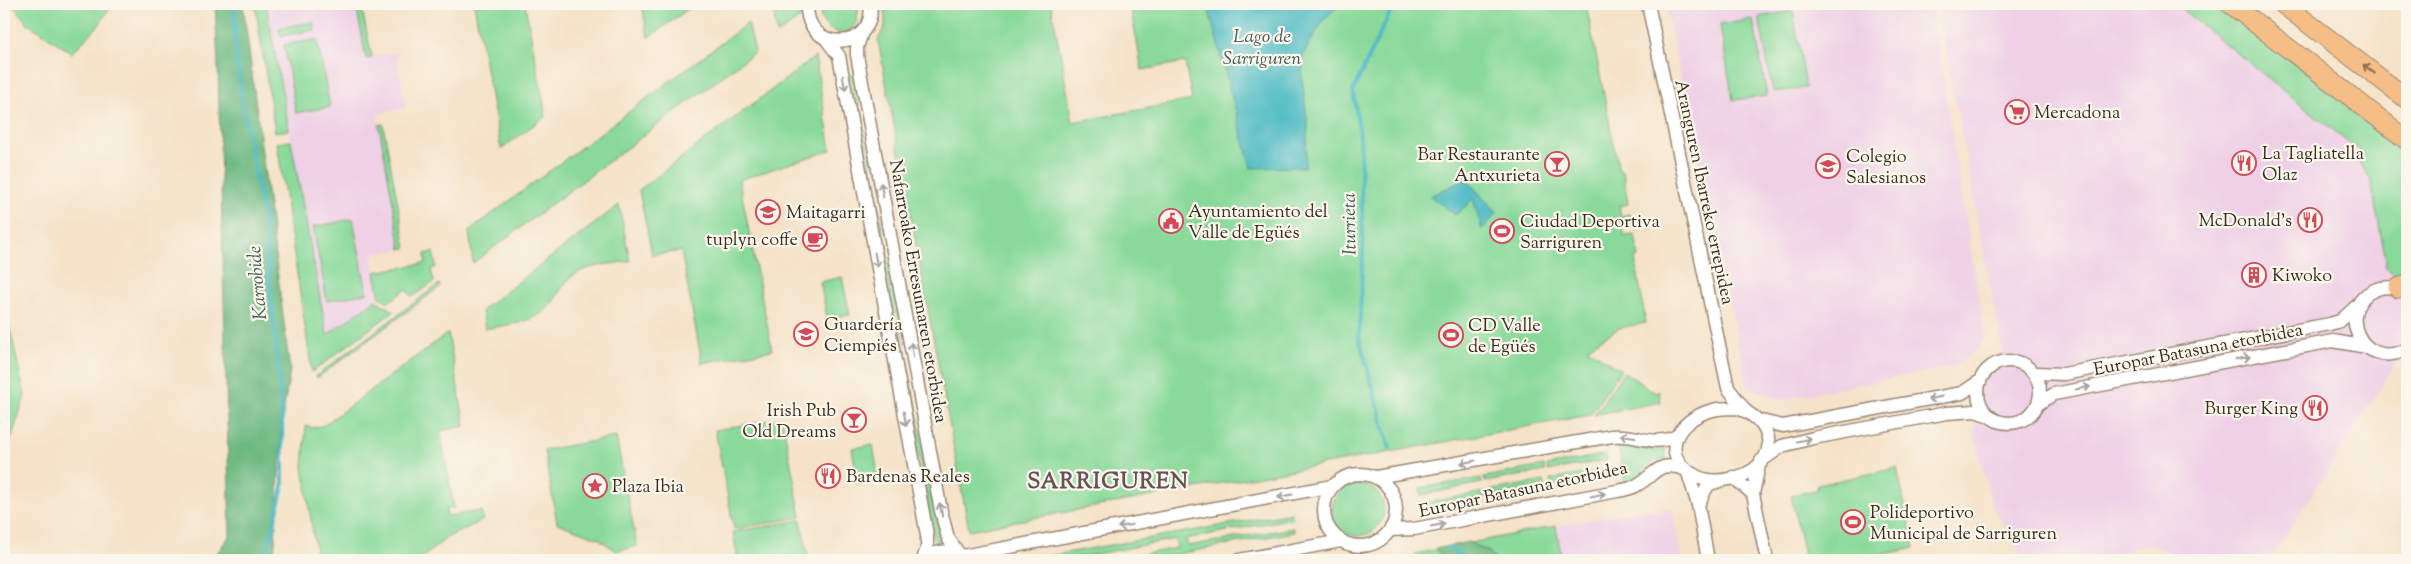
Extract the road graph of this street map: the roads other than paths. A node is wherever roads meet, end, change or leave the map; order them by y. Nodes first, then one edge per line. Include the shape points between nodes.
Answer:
1 (807, 4) edge
2 (870, 4) edge
3 (1648, 4) edge
4 (2241, 4) edge
5 (2284, 4) edge
6 (862, 32) junction
7 (826, 39) junction
8 (2407, 99) edge
9 (2407, 128) edge
10 (2407, 140) edge
11 (2404, 289) edge
12 (2359, 304) junction
13 (2367, 347) junction
14 (2407, 349) edge
15 (2035, 373) junction
16 (1980, 381) junction
17 (1728, 388) junction
18 (2038, 404) junction
19 (1714, 409) junction
20 (1745, 410) junction
21 (1990, 416) junction
22 (1760, 421) junction
23 (1675, 437) junction
24 (1760, 463) junction
25 (1687, 470) junction
26 (1376, 477) junction
27 (1728, 479) junction
28 (1332, 486) junction
29 (1753, 494) junction
30 (1698, 504) junction
31 (1390, 530) junction
32 (1341, 541) junction
33 (964, 557) edge
34 (923, 560) edge
35 (1239, 560) edge
36 (1708, 560) edge
37 (1767, 560) edge

1 - 7 street, Nafarroako Erresumaren etorbidea via 809,23
2 - 6 street, Nafarroako Erresumaren etorbidea via 869,20
3 - 17 street, Aranguren Ibarreko errepidea
4 - 9 highway
4 - 10 highway
8 -> 5 highway
6 - 7 street via 848,40
33 -> 6 street, Nafarroako Erresumaren etorbidea via 948,538 941,510 857,55
7 -> 34 street, Nafarroako Erresumaren etorbidea via 839,56 927,539
11 - 12 street, Europar Batasuna etorbidea via 2381,288 2372,291
12 - 13 street via 2355,313 2356,332
12 - 15 street, Europar Batasuna etorbidea via 2340,321 2324,326 2064,374
13 - 14 street, Europar Batasuna etorbidea via 2388,355
18 -> 13 street, Europar Batasuna etorbidea via 2054,394 2333,342
15 - 16 street via 2022,362 2004,360 1989,367
15 - 18 street via 2040,383
16 - 21 street via 1979,400
16 -> 22 street via 1962,393 1783,426
17 - 19 street
17 - 20 street
18 - 21 street via 2033,413 2020,421 2001,422
19 - 20 street
19 - 23 street via 1687,422
20 - 22 street
24 -> 21 street via 1782,446 1813,438 1963,411 1975,410
22 - 24 street via 1768,441
23 - 25 street via 1676,459
23 -> 26 street, Europar Batasuna etorbidea via 1655,442 1630,435 1612,436
24 - 27 street
24 - 29 street
25 - 27 street via 1700,478
25 - 30 street
31 -> 25 street, Europar Batasuna etorbidea via 1414,530 1629,489 1660,468
26 - 28 street via 1353,474
26 - 31 street via 1386,485 1394,501 1395,519
27 - 29 street
27 - 30 street via 1708,485
28 - 32 street via 1325,500 1324,516 1330,530
28 -> 33 street
29 - 37 street
30 - 36 street
31 - 32 street via 1383,538 1364,546 1352,546
32 - 35 street
33 - 34 street, Nafarroako Erresumaren etorbidea via 939,552

